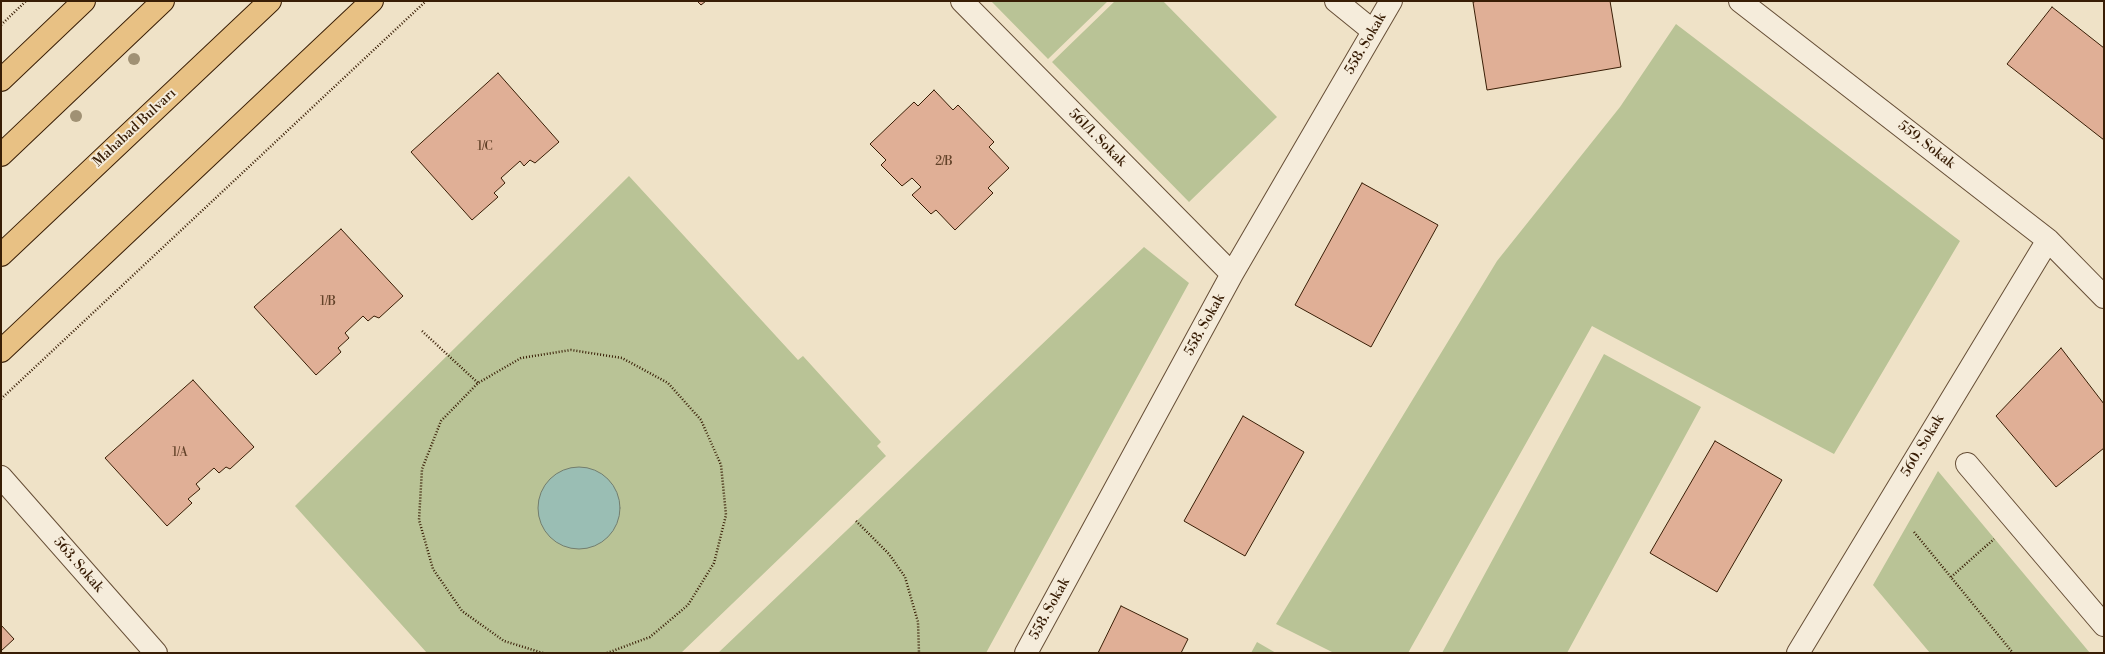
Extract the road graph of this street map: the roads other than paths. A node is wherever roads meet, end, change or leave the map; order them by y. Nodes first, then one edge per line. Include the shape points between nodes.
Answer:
1 (84, 1) edge
2 (163, 1) edge
3 (270, 1) edge
4 (372, 1) edge
5 (962, 1) edge
6 (1336, 1) edge
7 (1391, 1) edge
8 (1740, 1) edge
9 (1374, 31) junction
10 (2, 77) edge
11 (1, 155) edge
12 (2048, 240) junction
13 (1, 255) edge
14 (1232, 274) junction
15 (2104, 296) edge
16 (1, 351) edge
17 (1967, 464) dead end
18 (1, 478) edge
19 (2104, 626) edge
20 (156, 653) edge
21 (1026, 653) edge
22 (1798, 653) edge

1 - 10 main road
2 - 11 main road
3 - 13 main road, Mahabad Bulvarı
4 - 16 main road
5 - 14 street, 561/1. Sokak
6 - 9 street
7 - 9 street, 558. Sokak
8 - 12 street, 559. Sokak
9 - 14 street, 558. Sokak
12 - 15 street, 559. Sokak
12 - 22 street, 560. Sokak
14 - 21 street, 558. Sokak
17 - 19 street
18 - 20 street, 563. Sokak

